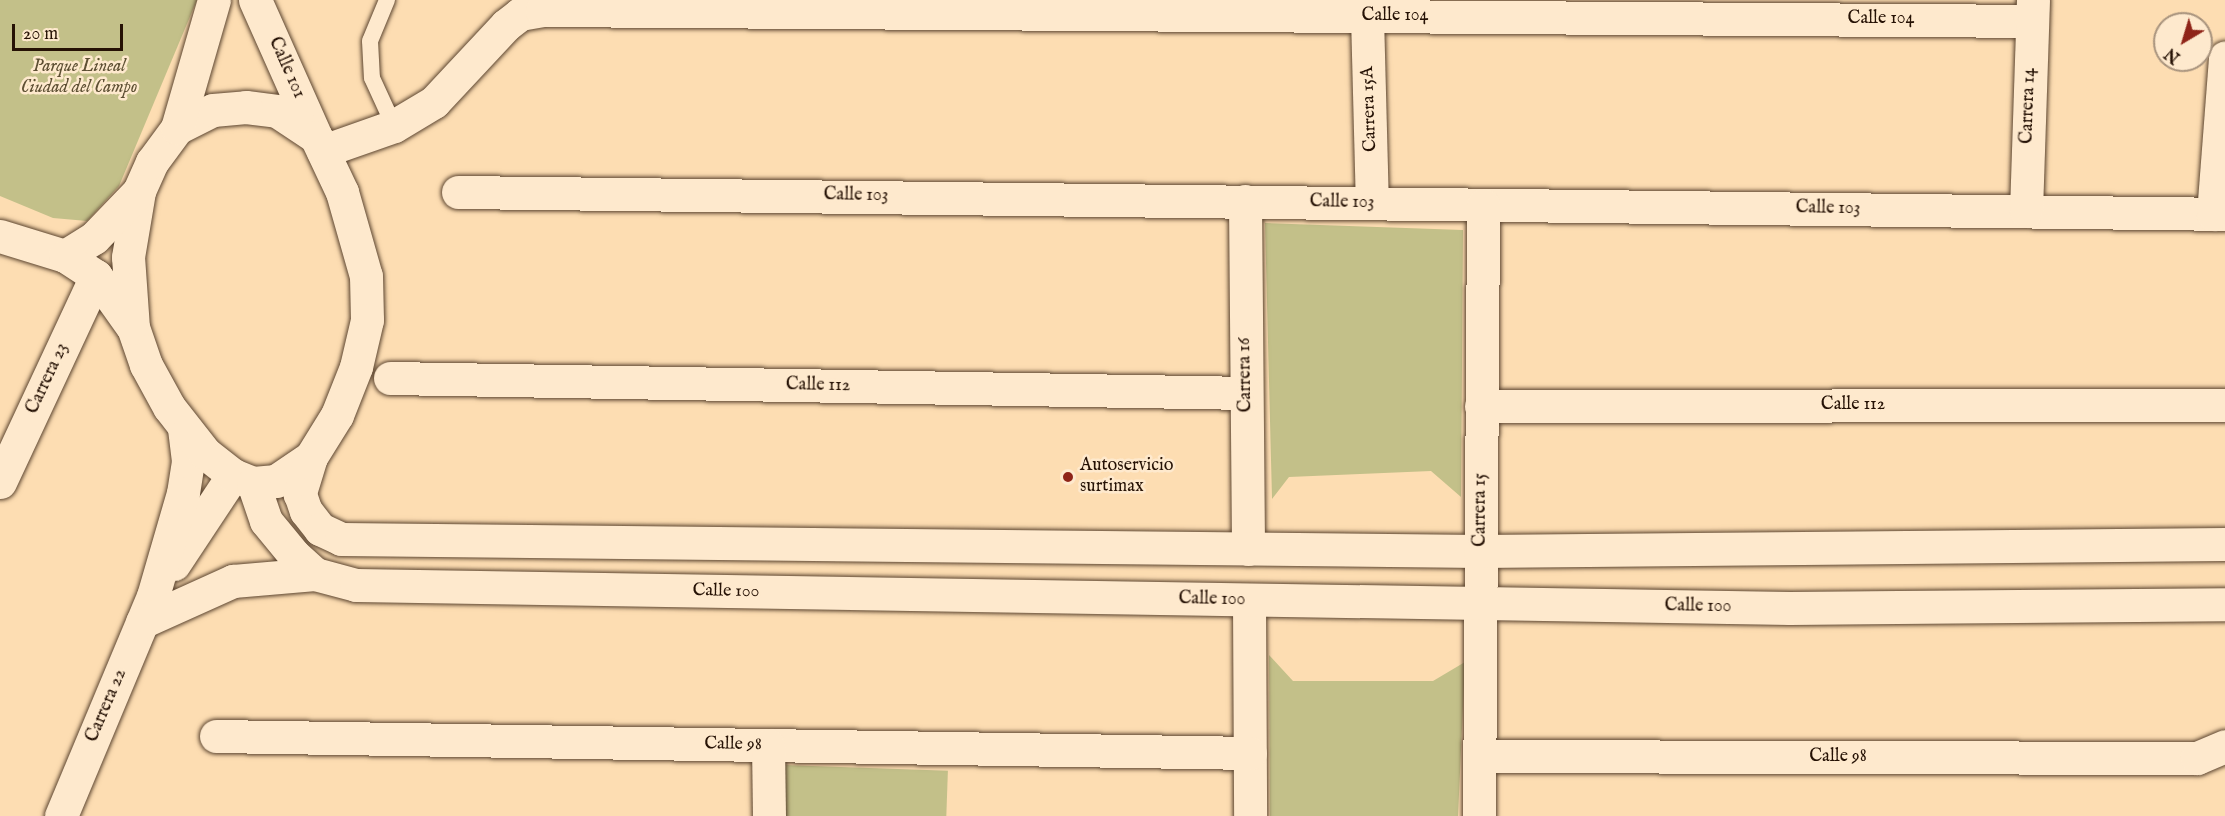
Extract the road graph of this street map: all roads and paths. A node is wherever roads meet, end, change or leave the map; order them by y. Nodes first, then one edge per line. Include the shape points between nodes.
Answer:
1 (214, 0) edge
2 (255, 0) edge
3 (387, 0) edge
4 (1049, 7) edge
5 (2032, 10) edge
6 (1367, 16) junction
7 (2225, 57) edge
8 (394, 126) junction
9 (177, 128) junction
10 (319, 144) junction
11 (139, 191) junction
12 (458, 192) dead end
13 (1245, 201) junction
14 (1372, 203) junction
15 (1482, 205) junction
16 (2026, 211) junction
17 (2219, 214) edge
18 (0, 236) edge
19 (65, 256) junction
20 (96, 276) junction
21 (133, 328) junction
22 (390, 378) dead end
23 (1246, 393) junction
24 (2225, 405) edge
25 (1481, 406) junction
26 (184, 429) junction
27 (311, 457) junction
28 (243, 479) junction
29 (0, 482) edge
30 (2225, 543) edge
31 (1248, 549) junction
32 (1480, 551) junction
33 (315, 574) junction
34 (1248, 601) junction
35 (1480, 604) junction
36 (2225, 604) edge
37 (148, 609) junction
38 (216, 736) dead end
39 (768, 745) junction
40 (2211, 752) edge
41 (1250, 753) junction
42 (1479, 756) junction
43 (61, 816) edge
44 (769, 816) edge
45 (1250, 816) edge
46 (1479, 816) edge

1 - 9 street
2 - 10 street, Calle 101
3 - 8 lane via 370,41 372,78
4 - 6 street, Calle 104
4 - 8 street, Calle 104 via 542,10 520,14 434,102
5 - 6 street, Calle 104
5 - 16 street, Carrera 14
6 - 14 street, Carrera 15A
7 - 17 street
8 - 10 street, Calle 104
9 - 10 street via 213,110 246,106 277,111
9 - 11 street via 152,162
10 - 27 street, Calle 101 via 342,192 366,276 367,320 356,367 337,415
11 - 19 street via 94,238
11 - 21 street via 128,257
12 - 13 street, Calle 103
13 - 14 street, Calle 103
13 - 23 street, Carrera 16
14 - 15 street, Calle 103
15 - 16 street, Calle 103
15 - 25 street, Carrera 15
16 - 17 street, Calle 103
18 - 19 street
19 - 20 street
20 - 21 street
20 - 29 street, Carrera 23
21 - 26 street via 146,365
22 - 23 street, Calle 112
23 - 31 street, Carrera 16
24 - 25 street, Calle 112
25 - 32 street, Carrera 15
26 - 28 street
26 - 37 street, Carrera 22 via 188,461 183,493
27 - 28 street via 276,481
27 - 31 street via 300,494 306,511 320,529 341,539
28 - 33 street via 266,521
28 - 37 street, Carrera 22
30 - 32 street
31 - 32 street
32 - 35 street, Carrera 15
33 - 34 street, Calle 100 via 356,585
33 - 37 street via 232,581
34 - 35 street, Calle 100
34 - 41 street
35 - 36 street, Calle 100 via 1791,608
35 - 42 street, Carrera 15
37 - 43 street, Carrera 22
38 - 39 street, Calle 98
39 - 41 street, Calle 98
39 - 44 street
40 - 42 street, Calle 98
41 - 45 street
42 - 46 street, Carrera 15

